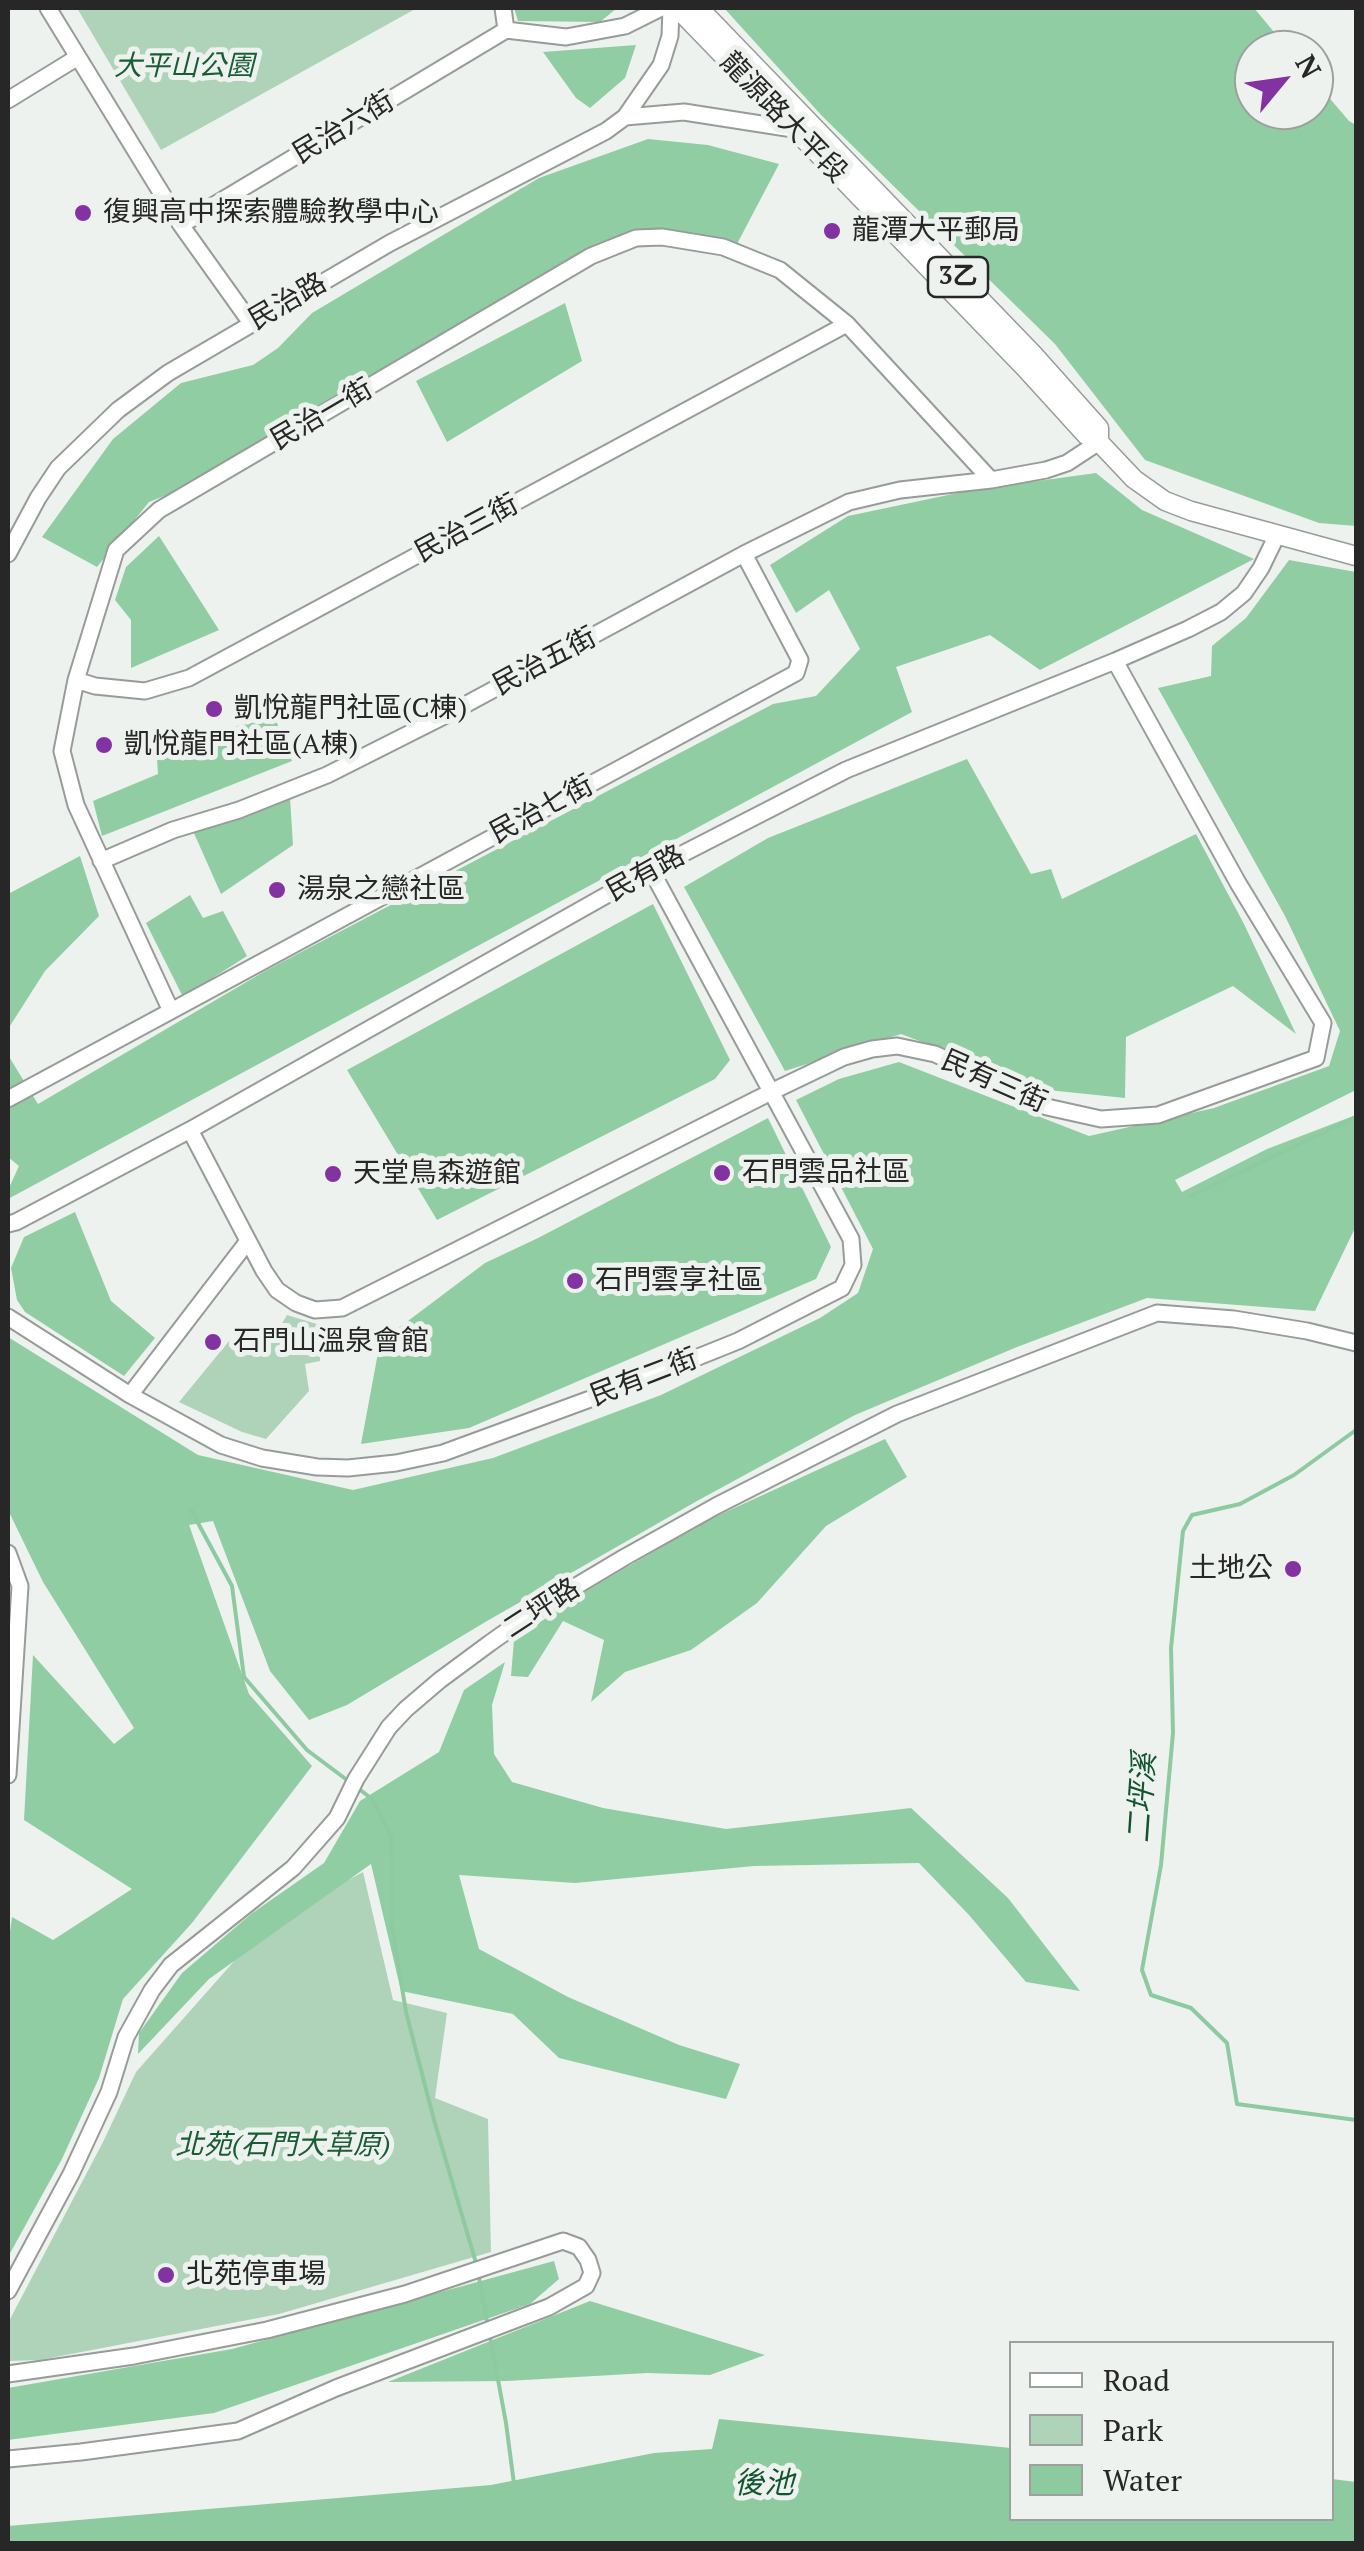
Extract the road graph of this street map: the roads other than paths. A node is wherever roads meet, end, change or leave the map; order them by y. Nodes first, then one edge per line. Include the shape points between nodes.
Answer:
1 (48, 8) edge
2 (502, 8) edge
3 (661, 8) edge
4 (674, 8) edge
5 (700, 8) edge
6 (506, 30) junction
7 (78, 57) junction
8 (8, 100) edge
9 (625, 117) junction
10 (799, 124) junction
11 (182, 225) junction
12 (251, 322) junction
13 (846, 324) junction
14 (1099, 442) junction
15 (991, 480) junction
16 (1277, 536) junction
17 (8, 554) edge
18 (744, 554) junction
19 (1356, 556) edge
20 (1116, 660) junction
21 (76, 680) junction
22 (100, 861) junction
23 (652, 870) junction
24 (171, 1011) junction
25 (773, 1092) junction
26 (8, 1099) edge
27 (190, 1130) junction
28 (10, 1227) edge
29 (248, 1242) junction
30 (8, 1317) edge
31 (1356, 1342) edge
32 (130, 1394) junction
33 (8, 1553) edge
34 (14, 1589) edge
35 (8, 1775) edge
36 (8, 2291) edge
37 (8, 2374) edge
38 (8, 2460) edge

1 - 7 street
2 - 6 street
3 - 6 street via 626,26 566,37
4 - 9 street via 661,65
4 - 10 main road, 龍源路大平段 / 3乙
5 - 10 main road, 龍源路大平段 / 3乙
6 - 11 street, 民治六街
7 - 8 street
7 - 11 street
9 - 10 street via 684,112
9 - 12 street, 民治路
10 - 14 main road, 龍源路大平段 / 3乙 via 1033,354 1099,428
11 - 12 street
12 - 17 street, 民治路 via 118,410 58,468
13 - 15 street, 民治一街
13 - 21 street, 民治三街 via 189,678 145,692
13 - 21 street, 民治一街 via 780,270 722,247 636,238 591,256 159,510 116,550
14 - 15 street via 1067,463
14 - 16 main road, 龍源路大平段 / 3乙 via 1134,479 1166,500
15 - 18 street, 民治五街 via 848,502
16 - 19 main road, 龍源路大平段 / 3乙
16 - 20 street, 民有路 via 1244,593 1221,612
18 - 22 street, 民治五街 via 328,775
18 - 24 street, 民治七街 via 800,660 796,673
20 - 23 street, 民有路 via 846,770
20 - 25 street, 民有三街 via 1322,1023 1316,1058 1158,1115 1100,1119 1046,1107 935,1054 897,1046 844,1057
21 - 22 street, 民治一街 via 62,751
22 - 24 street, 民治一街
23 - 25 street, 民有二街
23 - 27 street, 民有路
24 - 26 street
25 - 29 street, 民有三街 via 342,1308 315,1310 276,1290
25 - 32 street, 民有二街 via 851,1238 853,1265 842,1288 738,1341 443,1453 348,1468 262,1458 221,1445
27 - 28 street, 民有路
27 - 29 street, 民有三街
29 - 32 street
30 - 32 street, 民有二街
31 - 36 street, 二坪路 via 1234,1319 1157,1313 897,1414 640,1548 502,1634 406,1709 376,1744 337,1818 306,1854 171,1966 152,1990 71,2174
33 - 34 street
34 - 35 street
37 - 38 street via 267,2330 405,2294 563,2241 579,2247 592,2273 586,2286 548,2307 238,2430

